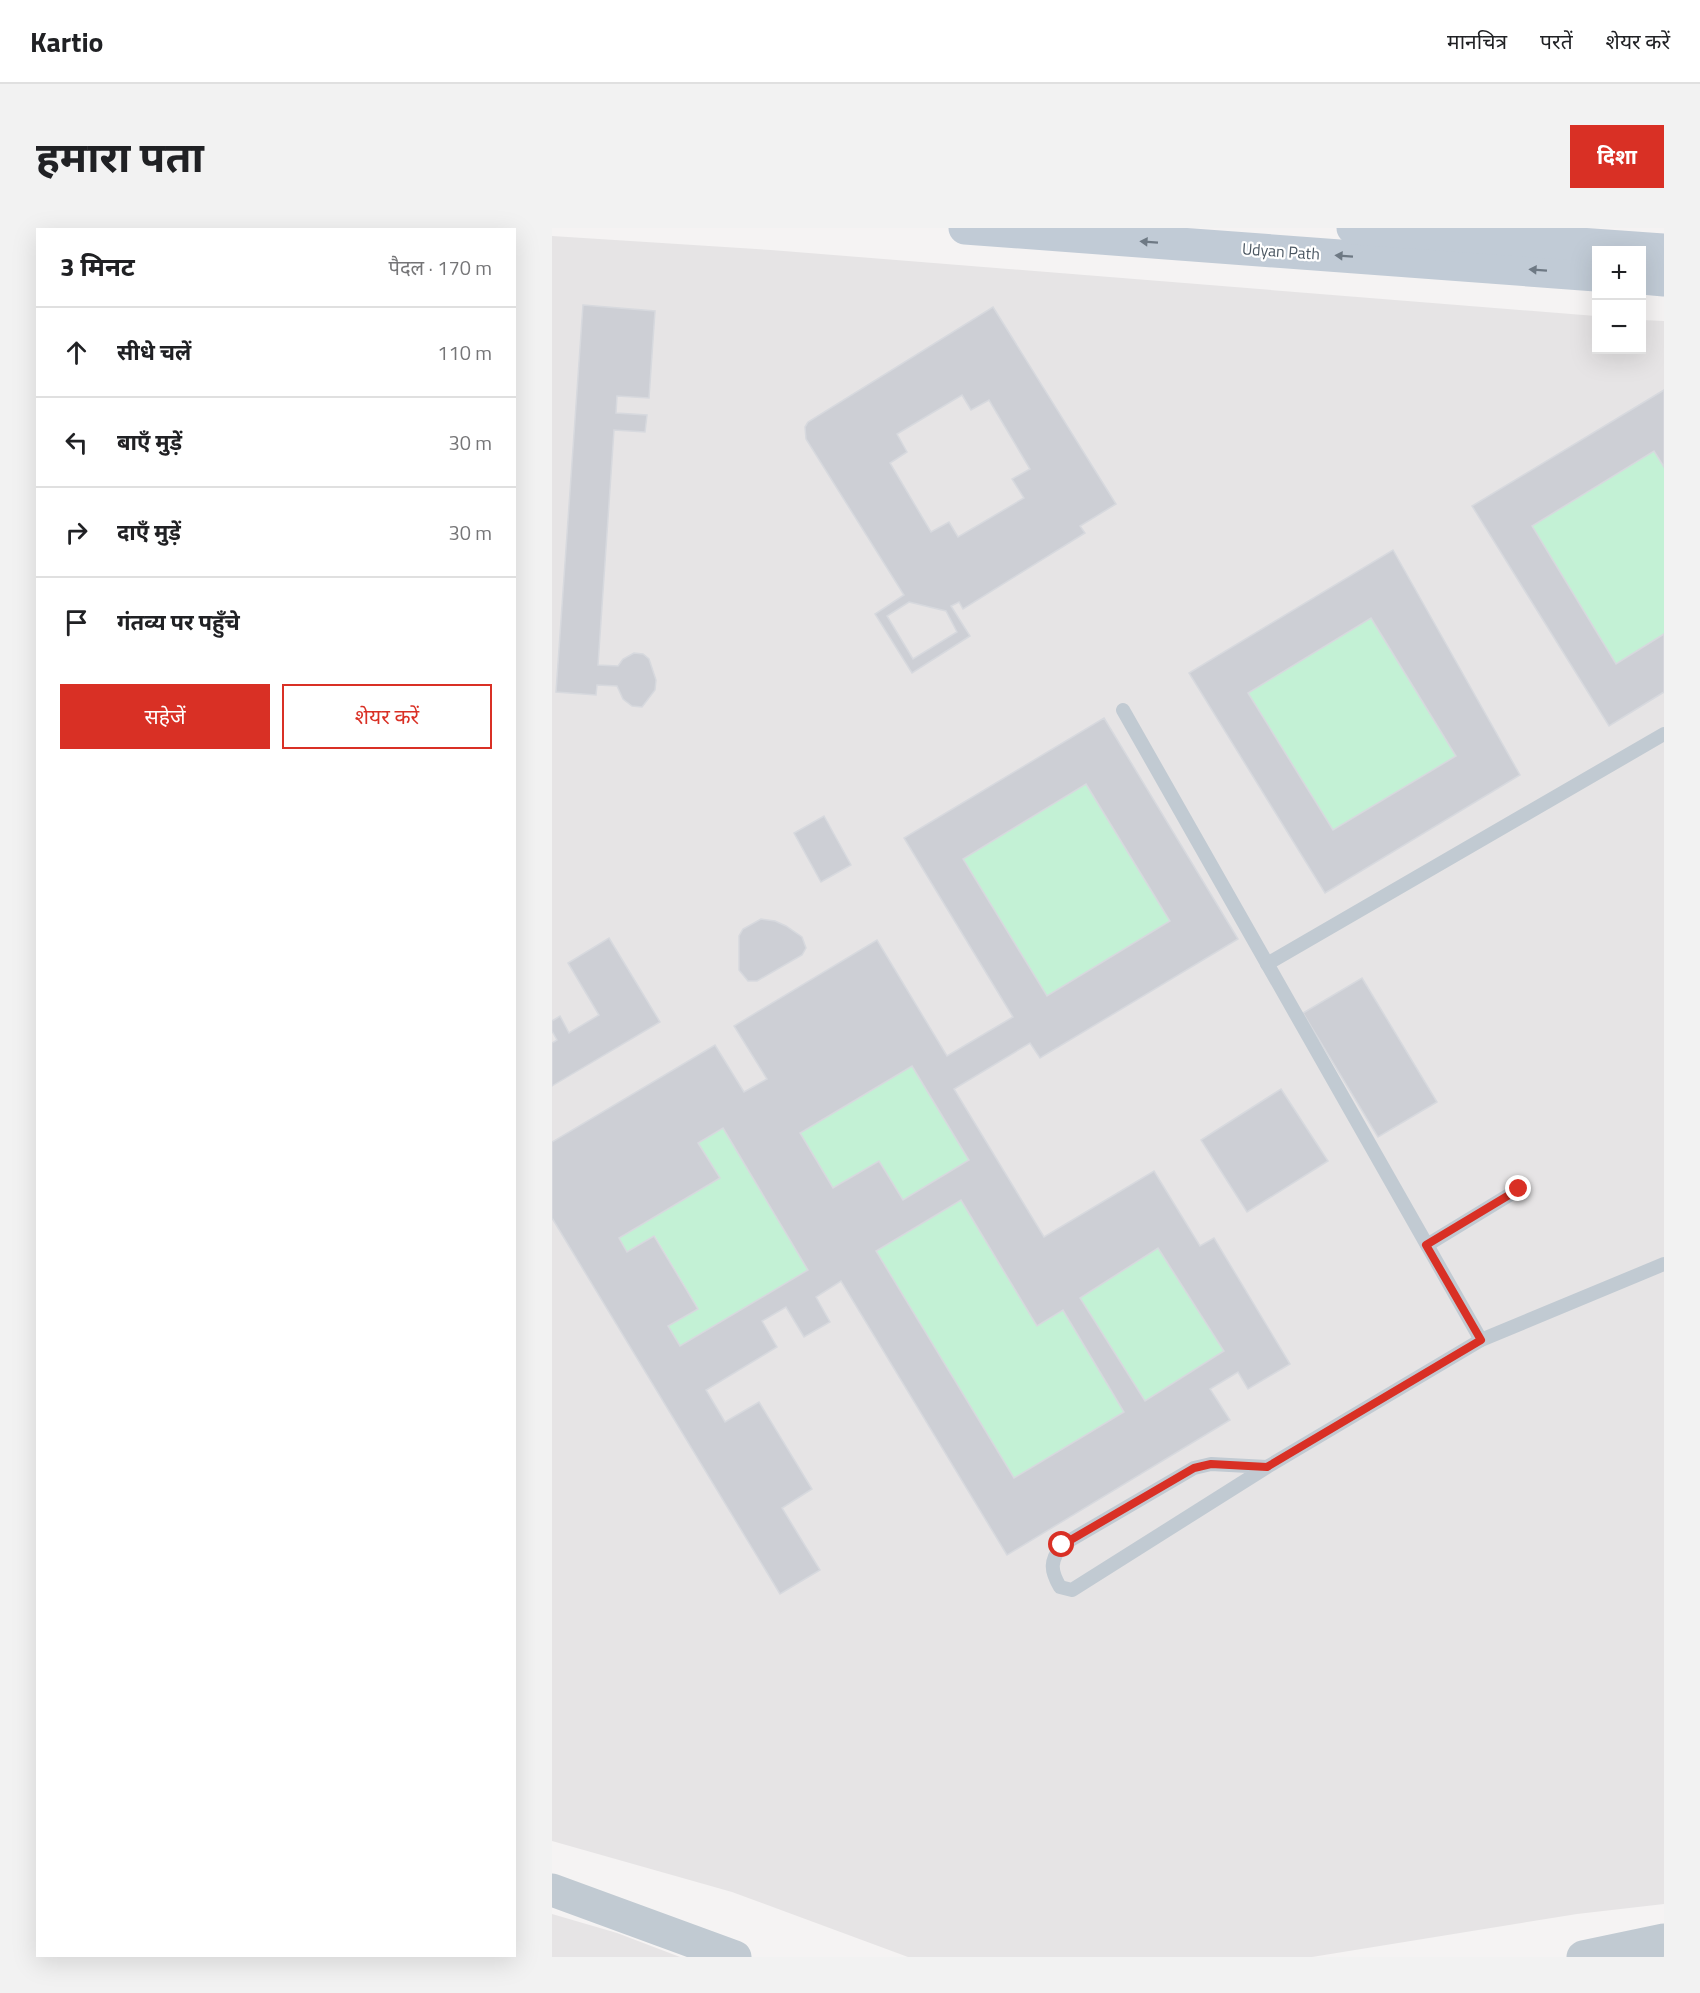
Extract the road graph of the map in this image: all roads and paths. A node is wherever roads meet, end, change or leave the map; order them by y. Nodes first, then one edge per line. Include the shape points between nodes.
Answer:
1 (965, 228) edge
2 (1353, 228) edge
3 (1664, 250) edge
4 (1592, 275) edge
5 (1646, 278) edge
6 (1664, 280) edge
7 (1123, 710) dead end
8 (1664, 734) edge
9 (1267, 964) junction
10 (1519, 1189) dead end
11 (1426, 1245) junction
12 (1664, 1264) edge
13 (1481, 1340) junction
14 (1267, 1467) junction
15 (552, 1890) edge
16 (1664, 1940) edge
17 (735, 1957) edge
18 (1583, 1957) edge

4 -> 1 main road, Udyan Path
2 - 3 main road
5 - 6 main road
7 - 9 lane
8 - 9 lane
9 - 11 lane
10 - 11 lane
11 - 13 lane
12 - 13 lane
13 - 14 lane
14 - 14 lane via 1072,1590 1060,1587 1052,1575 1052,1559 1062,1545 1194,1468 1211,1464
15 - 17 street
16 - 18 street

